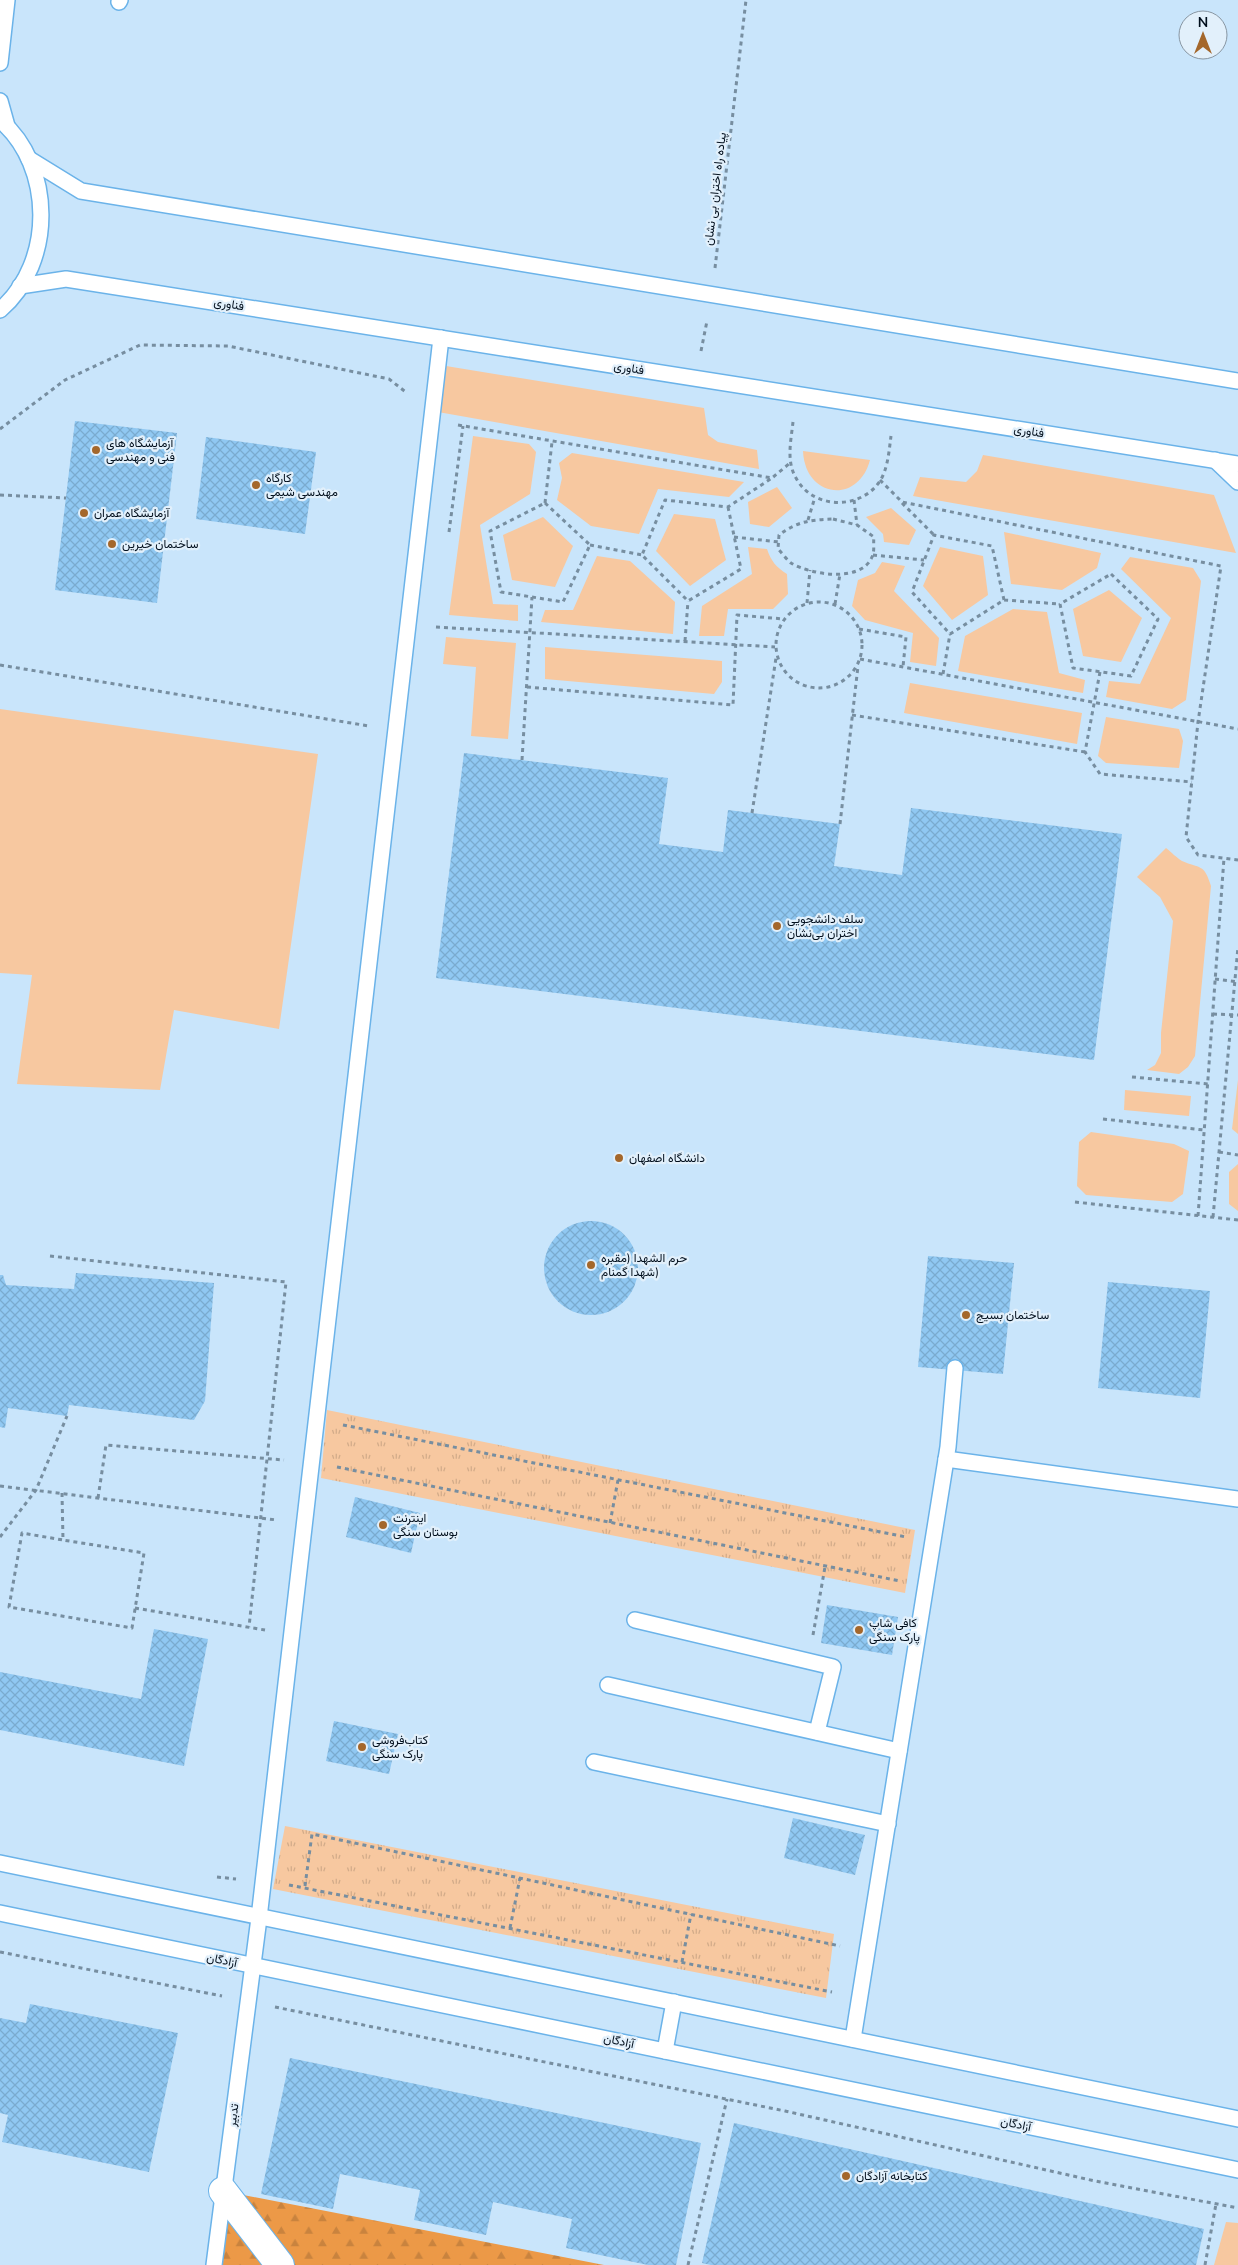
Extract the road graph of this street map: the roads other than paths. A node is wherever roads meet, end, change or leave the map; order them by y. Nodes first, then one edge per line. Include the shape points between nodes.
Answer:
1 (7, 0) edge
2 (0, 63) edge
3 (0, 101) edge
4 (4, 122) edge
5 (29, 159) junction
6 (20, 286) junction
7 (0, 310) edge
8 (441, 338) junction
9 (1238, 380) edge
10 (1215, 460) junction
11 (1238, 464) edge
12 (1238, 482) edge
13 (955, 1368) dead end
14 (946, 1459) junction
15 (1238, 1499) edge
16 (635, 1620) dead end
17 (608, 1685) dead end
18 (817, 1732) junction
19 (899, 1750) junction
20 (594, 1762) dead end
21 (888, 1824) junction
22 (0, 1863) edge
23 (0, 1913) edge
24 (259, 1918) junction
25 (252, 1966) junction
26 (674, 2002) junction
27 (853, 2039) junction
28 (665, 2051) junction
29 (1238, 2119) edge
30 (1238, 2170) edge
31 (223, 2191) junction
32 (214, 2265) edge
33 (280, 2265) edge

1 - 2 lane
3 - 4 lane
4 - 5 lane
5 - 6 lane via 38,184 42,211 32,263
5 - 9 lane via 81,191
6 - 7 lane
6 - 8 lane, فناوری via 66,279
8 - 10 lane, فناوری
8 - 24 lane, تدبیر
10 - 11 lane, فناوری
10 - 12 lane
13 - 14 lane
14 - 15 lane
14 - 19 lane
16 - 18 lane via 833,1667
17 - 18 lane
18 - 19 lane
19 - 21 lane
20 - 21 lane
21 - 27 lane
22 - 24 lane
23 - 25 lane, آزادگان
24 - 25 lane, تدبیر
24 - 26 lane
25 - 28 lane, آزادگان
25 - 31 lane, تدبیر
26 - 27 lane
26 - 28 lane
27 - 29 lane
28 - 30 lane, آزادگان
31 - 32 lane, تدبیر
31 - 33 street

